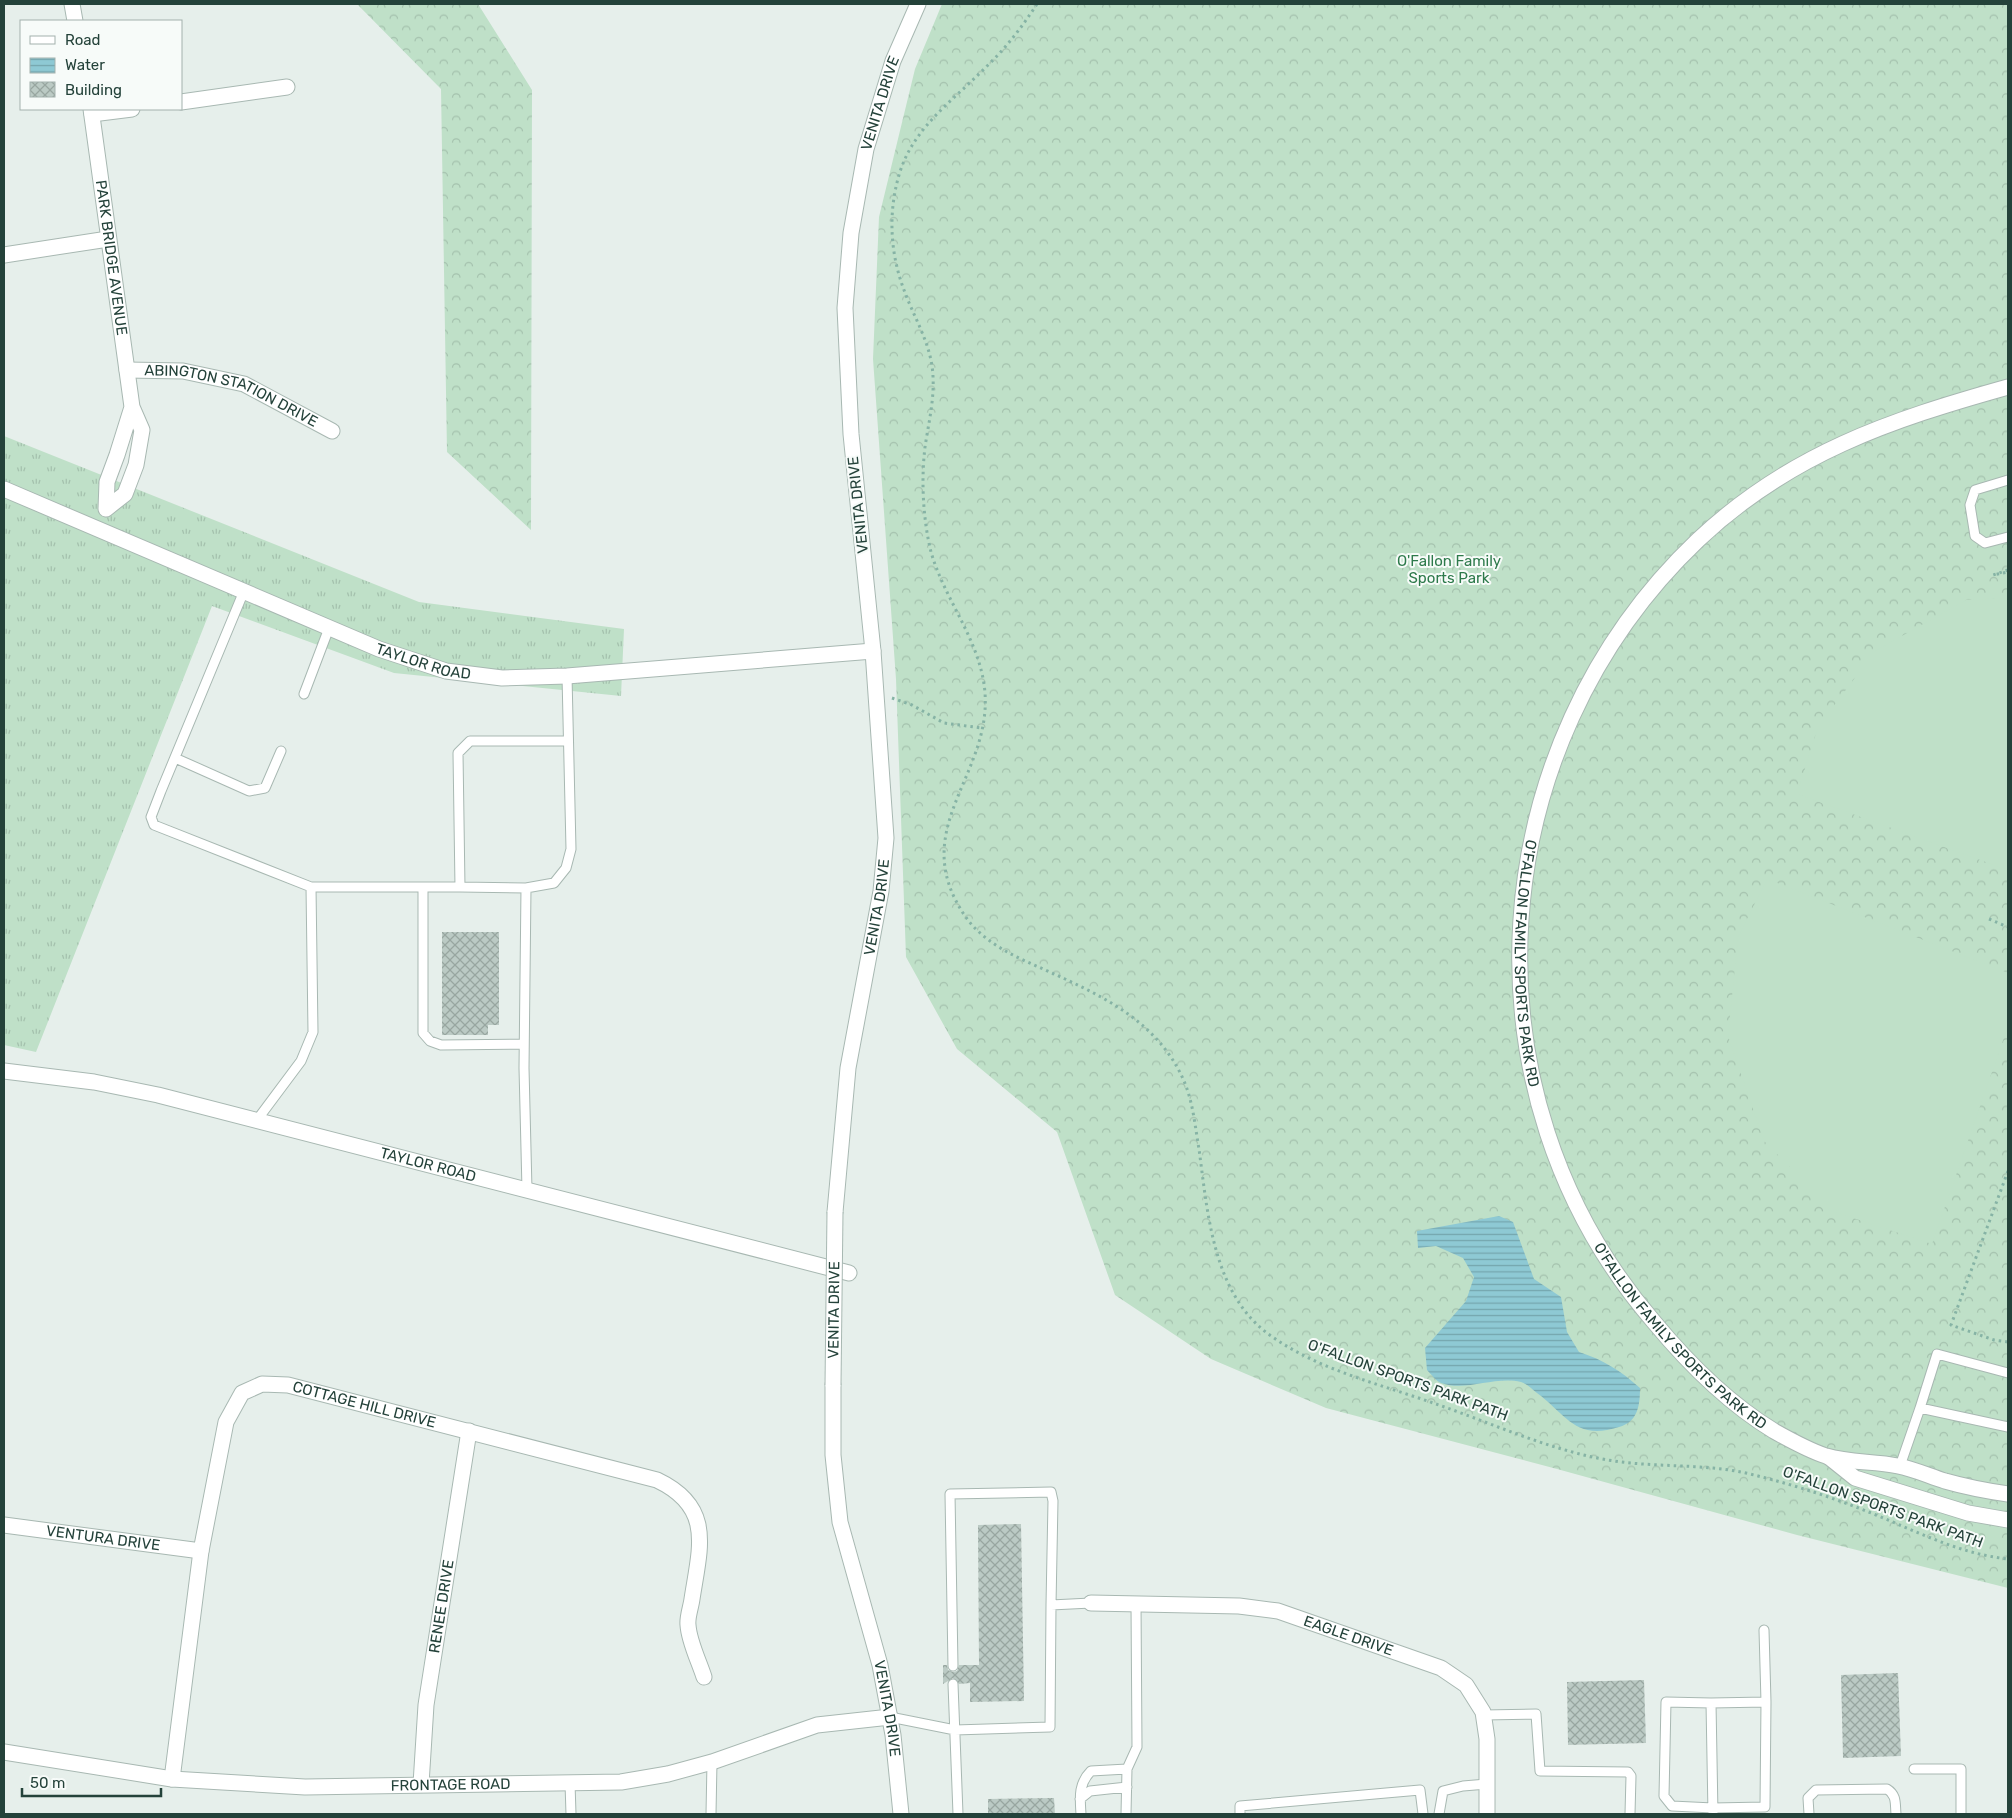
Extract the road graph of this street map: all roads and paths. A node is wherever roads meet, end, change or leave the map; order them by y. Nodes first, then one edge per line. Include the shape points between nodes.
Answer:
1 (72, 4) edge
2 (918, 4) edge
3 (1037, 4) edge
4 (76, 20) edge
5 (288, 87) dead end
6 (182, 102) edge
7 (118, 110) edge
8 (91, 112) edge
9 (108, 239) junction
10 (4, 255) edge
11 (127, 370) junction
12 (2008, 387) edge
13 (132, 407) junction
14 (332, 431) dead end
15 (2008, 480) edge
16 (4, 489) edge
17 (106, 509) junction
18 (98, 529) junction
19 (2008, 537) edge
20 (244, 591) junction
21 (329, 628) junction
22 (873, 651) junction
23 (567, 676) junction
24 (892, 692) dead end
25 (304, 694) dead end
26 (982, 728) junction
27 (568, 741) junction
28 (281, 751) dead end
29 (175, 758) junction
30 (311, 887) junction
31 (423, 887) junction
32 (460, 887) junction
33 (526, 888) junction
34 (1989, 919) dead end
35 (2008, 927) edge
36 (524, 1044) junction
37 (4, 1072) edge
38 (257, 1120) junction
39 (2008, 1171) edge
40 (527, 1190) junction
41 (850, 1273) dead end
42 (2008, 1342) edge
43 (2008, 1373) edge
44 (1920, 1408) junction
45 (2008, 1427) edge
46 (469, 1431) junction
47 (1828, 1457) junction
48 (1900, 1466) junction
49 (2008, 1494) edge
50 (2008, 1520) edge
51 (4, 1525) edge
52 (201, 1551) junction
53 (2008, 1559) edge
54 (1091, 1603) joint
55 (1136, 1604) junction
56 (1051, 1605) junction
57 (1764, 1630) dead end
58 (953, 1666) dead end
59 (704, 1677) dead end
60 (953, 1684) dead end
61 (1766, 1702) junction
62 (1711, 1703) junction
63 (1484, 1715) junction
64 (890, 1717) junction
65 (955, 1730) junction
66 (4, 1752) edge
67 (712, 1762) junction
68 (1127, 1769) junction
69 (1914, 1769) dead end
70 (172, 1779) junction
71 (570, 1783) junction
72 (421, 1784) junction
73 (1487, 1784) junction
74 (1127, 1787) junction
75 (1080, 1799) junction
76 (1713, 1811) edge
77 (1439, 1812) edge
78 (1423, 1813) edge
79 (571, 1814) edge
80 (711, 1814) edge
81 (901, 1814) edge
82 (958, 1814) edge
83 (1081, 1814) edge
84 (1126, 1814) edge
85 (1240, 1814) edge
86 (1487, 1814) edge
87 (1630, 1814) edge
88 (1809, 1814) edge
89 (1896, 1814) edge
90 (1961, 1814) edge

1 - 4 street
2 - 22 street, VENITA DRIVE via 893,61 866,149 851,233 845,308 851,434
3 - 26 path, O'FALLON SPORTS PARK PATH via 1007,46 941,108 909,150 899,176 891,231 894,261 931,362 933,404 923,477 928,536 932,557 980,664 985,694
5 - 6 street
7 - 8 street
8 - 9 street, PARK BRIDGE AVENUE
9 - 10 street
9 - 11 street, PARK BRIDGE AVENUE
11 - 13 street, PARK BRIDGE AVENUE
11 - 14 street, ABINGTON STATION DRIVE via 183,371 244,384
12 - 47 street, O'FALLON FAMILY SPORTS PARK RD via 1881,426 1832,448 1739,504 1698,540 1657,583 1597,666 1555,757 1538,806 1528,854 1519,937 1528,1062 1551,1146 1585,1224 1644,1311 1708,1380 1774,1431
13 - 17 street, PARK BRIDGE AVENUE via 107,482
13 - 17 street, PARK BRIDGE AVENUE via 142,430 136,465 125,494
15 - 19 lane via 1975,490 1970,505 1976,536 1985,543
16 - 18 street, TAYLOR ROAD
17 - 18 street, PARK BRIDGE AVENUE
18 - 20 street, TAYLOR ROAD
20 - 21 street, TAYLOR ROAD
20 - 29 lane
21 - 23 street, TAYLOR ROAD via 446,671 502,678
21 - 25 lane
22 - 23 street, TAYLOR ROAD
22 - 64 street, VENITA DRIVE, bridge via 886,838 881,891 843,1107 835,1212 833,1455 840,1522 880,1665
23 - 27 lane
24 - 26 path via 892,700 901,701 940,721
26 - 53 path, O'FALLON SPORTS PARK PATH via 977,750 949,816 944,840 944,864 952,894 967,920 990,942 1121,1007 1167,1050 1185,1082 1192,1107 1218,1260 1240,1304 1270,1336 1318,1362 1576,1452 1637,1464 1714,1467 1749,1473 1873,1513 1974,1554
27 - 32 lane via 470,741 463,745 458,752
27 - 33 lane via 571,849 566,868 554,883
28 - 29 lane via 265,788 249,791
29 - 30 lane via 151,817 154,825
30 - 31 lane
30 - 38 lane via 313,1032 301,1061
31 - 32 lane
31 - 36 lane via 423,1033 430,1041 441,1045
32 - 33 lane
33 - 36 lane
34 - 35 path
36 - 40 lane
37 - 38 street, TAYLOR ROAD via 94,1082
38 - 40 street, TAYLOR ROAD
39 - 42 path via 1951,1325
40 - 41 street, TAYLOR ROAD
43 - 44 lane via 1937,1354
44 - 45 lane
44 - 48 lane
46 - 52 street, COTTAGE HILL DRIVE via 288,1385 262,1384 242,1394 226,1422
46 - 59 street, COTTAGE HILL DRIVE via 657,1480 688,1501 697,1518 700,1536 688,1626
46 - 72 street, RENEE DRIVE via 426,1706
47 - 48 street, O'FALLON FAMILY SPORTS PARK RD
47 - 50 street, O'FALLON FAMILY SPORTS PARK RD via 1855,1478 1968,1513
48 - 49 street, O'FALLON FAMILY SPORTS PARK RD via 1981,1490
51 - 52 street, VENTURA DRIVE
52 - 70 street, COTTAGE HILL DRIVE
54 - 55 street, EAGLE DRIVE
54 - 56 lane
55 - 63 street, EAGLE DRIVE via 1239,1606 1278,1611 1441,1668 1466,1686
55 - 68 lane via 1137,1747
56 - 58 lane via 1051,1492 950,1494
56 - 65 lane via 1050,1727
57 - 61 lane
60 - 65 lane
61 - 62 lane
61 - 76 lane via 1765,1807
62 - 76 lane
62 - 76 lane via 1666,1702 1664,1796 1672,1806
63 - 73 street, EAGLE DRIVE
63 - 87 lane via 1536,1714 1540,1771 1628,1772 1631,1776
64 - 65 lane
64 - 67 street, FRONTAGE ROAD via 817,1725
64 - 81 street, VENITA DRIVE
65 - 82 lane
66 - 70 street, FRONTAGE ROAD
67 - 71 street, FRONTAGE ROAD via 621,1782
67 - 80 lane
68 - 74 lane
68 - 75 lane via 1091,1771 1080,1787
69 - 90 lane via 1961,1769
70 - 72 street, FRONTAGE ROAD via 305,1787
71 - 72 street, FRONTAGE ROAD
71 - 79 lane
73 - 77 lane via 1443,1791
73 - 86 street, EAGLE DRIVE
74 - 75 lane via 1090,1791
74 - 84 lane
75 - 83 lane
77 - 78 lane
78 - 85 lane via 1420,1790 1385,1798 1305,1805 1240,1806
88 - 89 lane via 1808,1798 1816,1790 1887,1789 1895,1797

